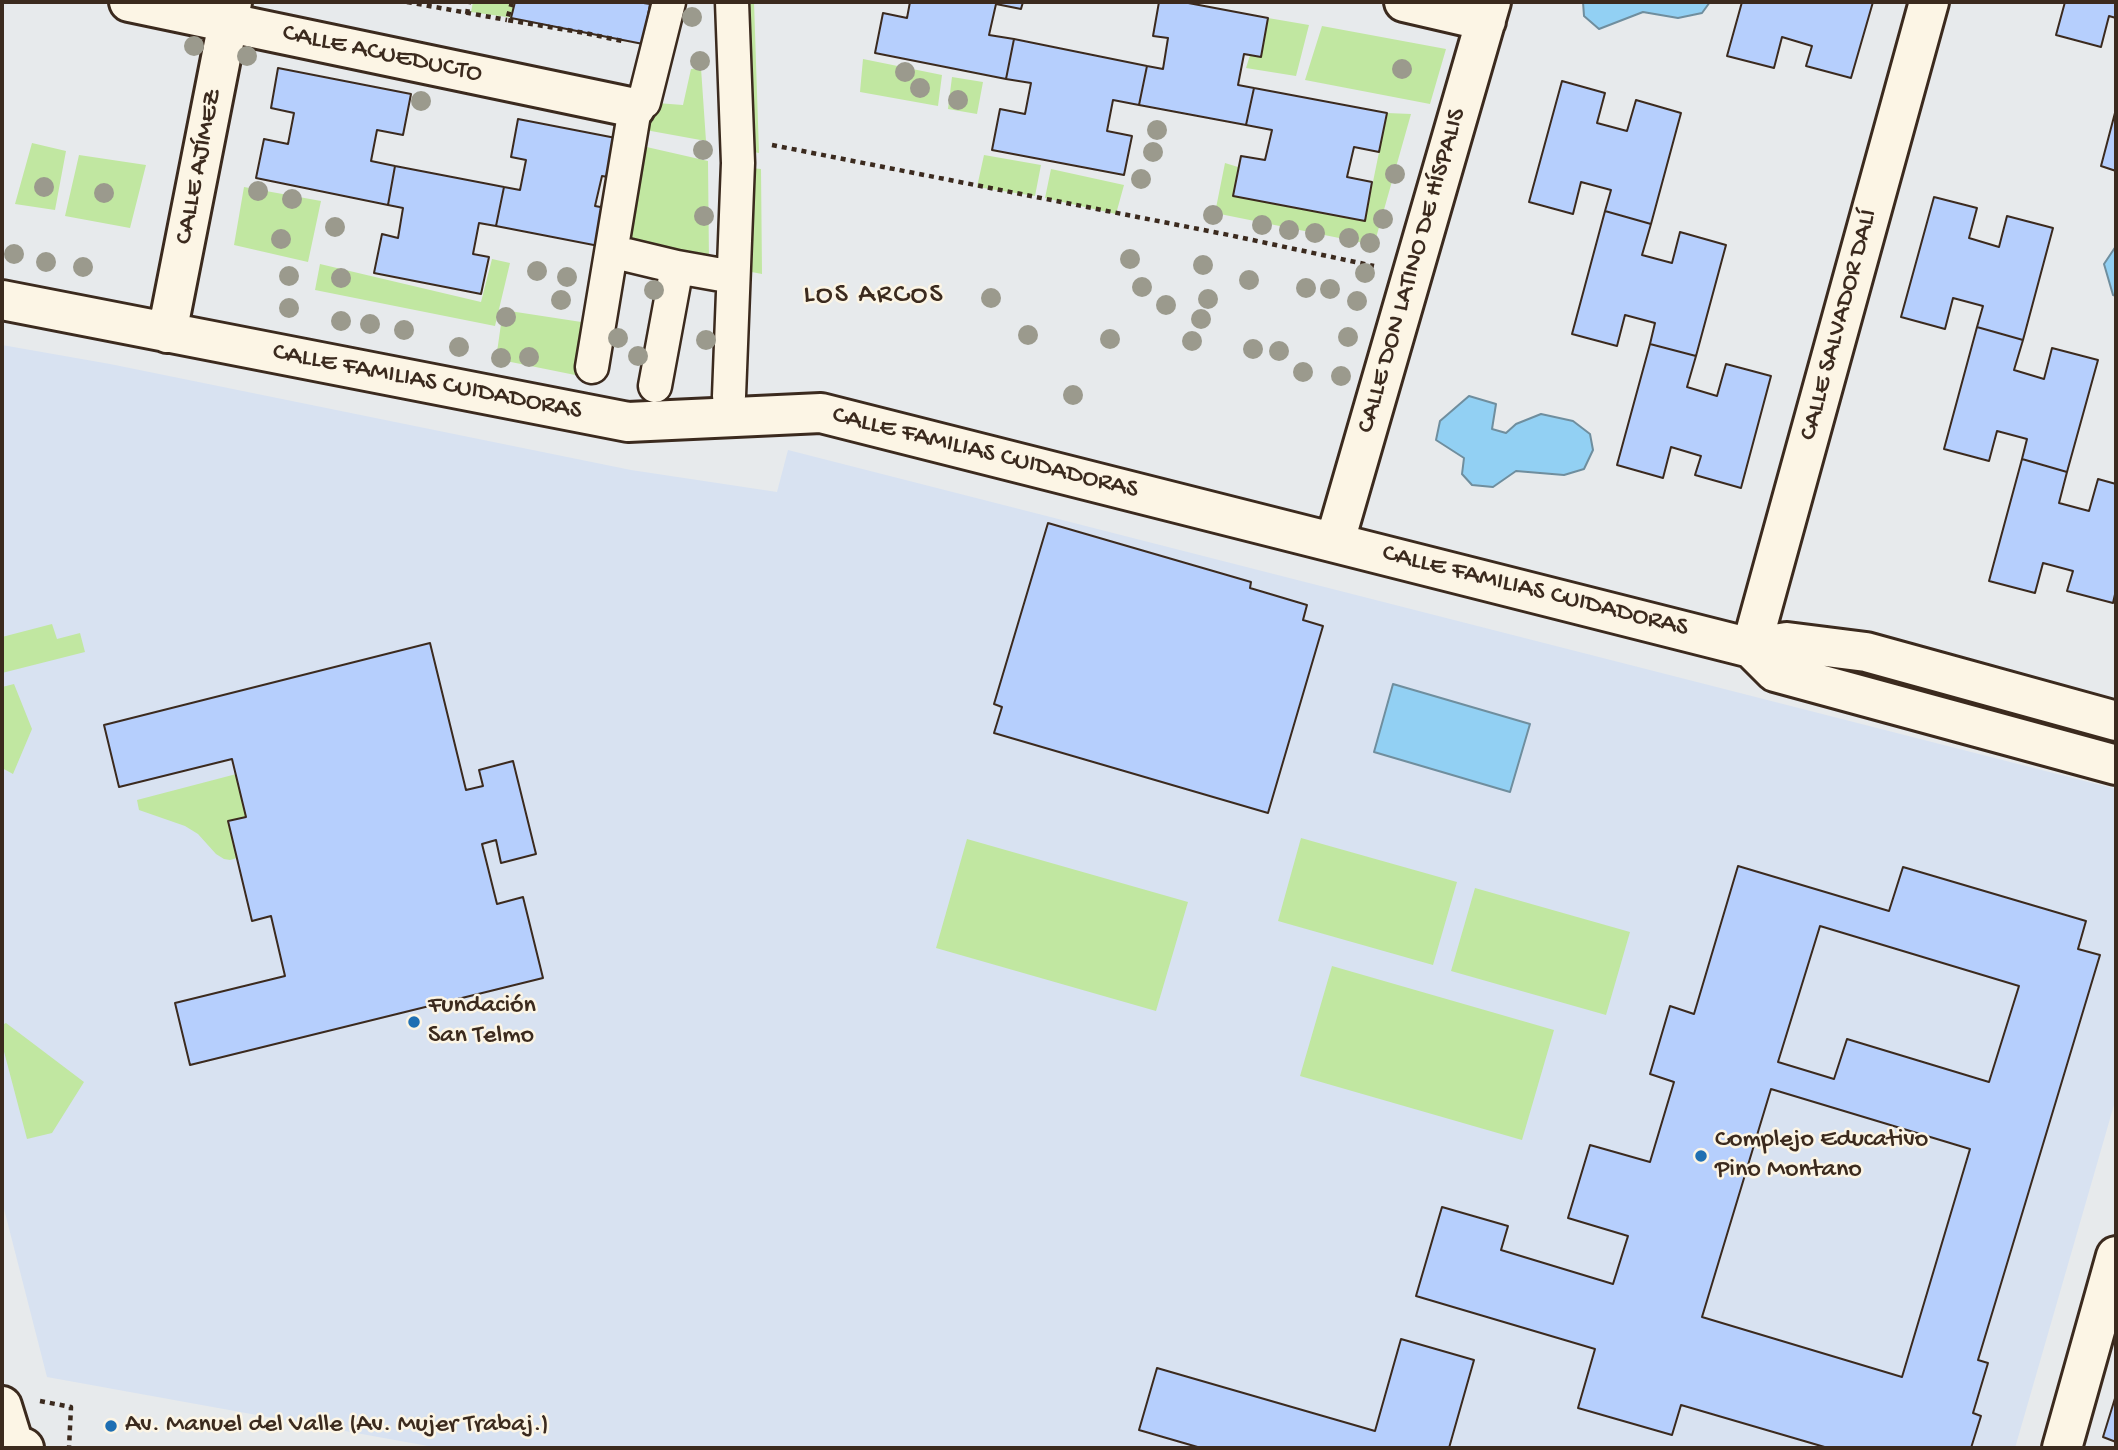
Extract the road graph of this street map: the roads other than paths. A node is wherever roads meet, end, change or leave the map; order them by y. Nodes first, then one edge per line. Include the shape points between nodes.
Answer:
1 (129, 2) edge
2 (669, 2) edge
3 (732, 2) edge
4 (1404, 2) edge
5 (1929, 2) edge
6 (1488, 11) edge
7 (230, 12) edge
8 (640, 105) junction
9 (628, 255) dead end
10 (677, 267) junction
11 (733, 277) junction
12 (2, 300) edge
13 (167, 333) junction
14 (592, 367) dead end
15 (654, 386) dead end
16 (729, 396) dead end
17 (1335, 541) junction
18 (1751, 648) junction
19 (2116, 721) edge
20 (2116, 765) edge
21 (2116, 1256) edge
22 (18, 1403) edge
23 (14, 1447) edge
24 (2062, 1448) edge

1 - 7 street, CALLE ACUEDUCTO
2 - 8 street
3 - 11 street via 737,138
4 - 6 street
5 - 18 street, CALLE SALVADOR DALÍ
6 - 17 street, CALLE DON LATINO DE HÍSPALIS
7 - 8 street, CALLE ACUEDUCTO
7 - 13 street, CALLE AJÍMEZ
8 - 14 street
9 - 10 street
10 - 11 street
10 - 15 street
11 - 16 street
12 - 13 street, CALLE FAMILIAS CUIDADORAS
13 - 17 street, CALLE FAMILIAS CUIDADORAS via 628,422 821,413
17 - 18 street, CALLE FAMILIAS CUIDADORAS
18 - 19 street, CALLE FAMILIAS CUIDADORAS via 1787,642 1866,652
18 - 20 street, CALLE FAMILIAS CUIDADORAS via 1775,672
21 - 24 street
22 - 23 street

